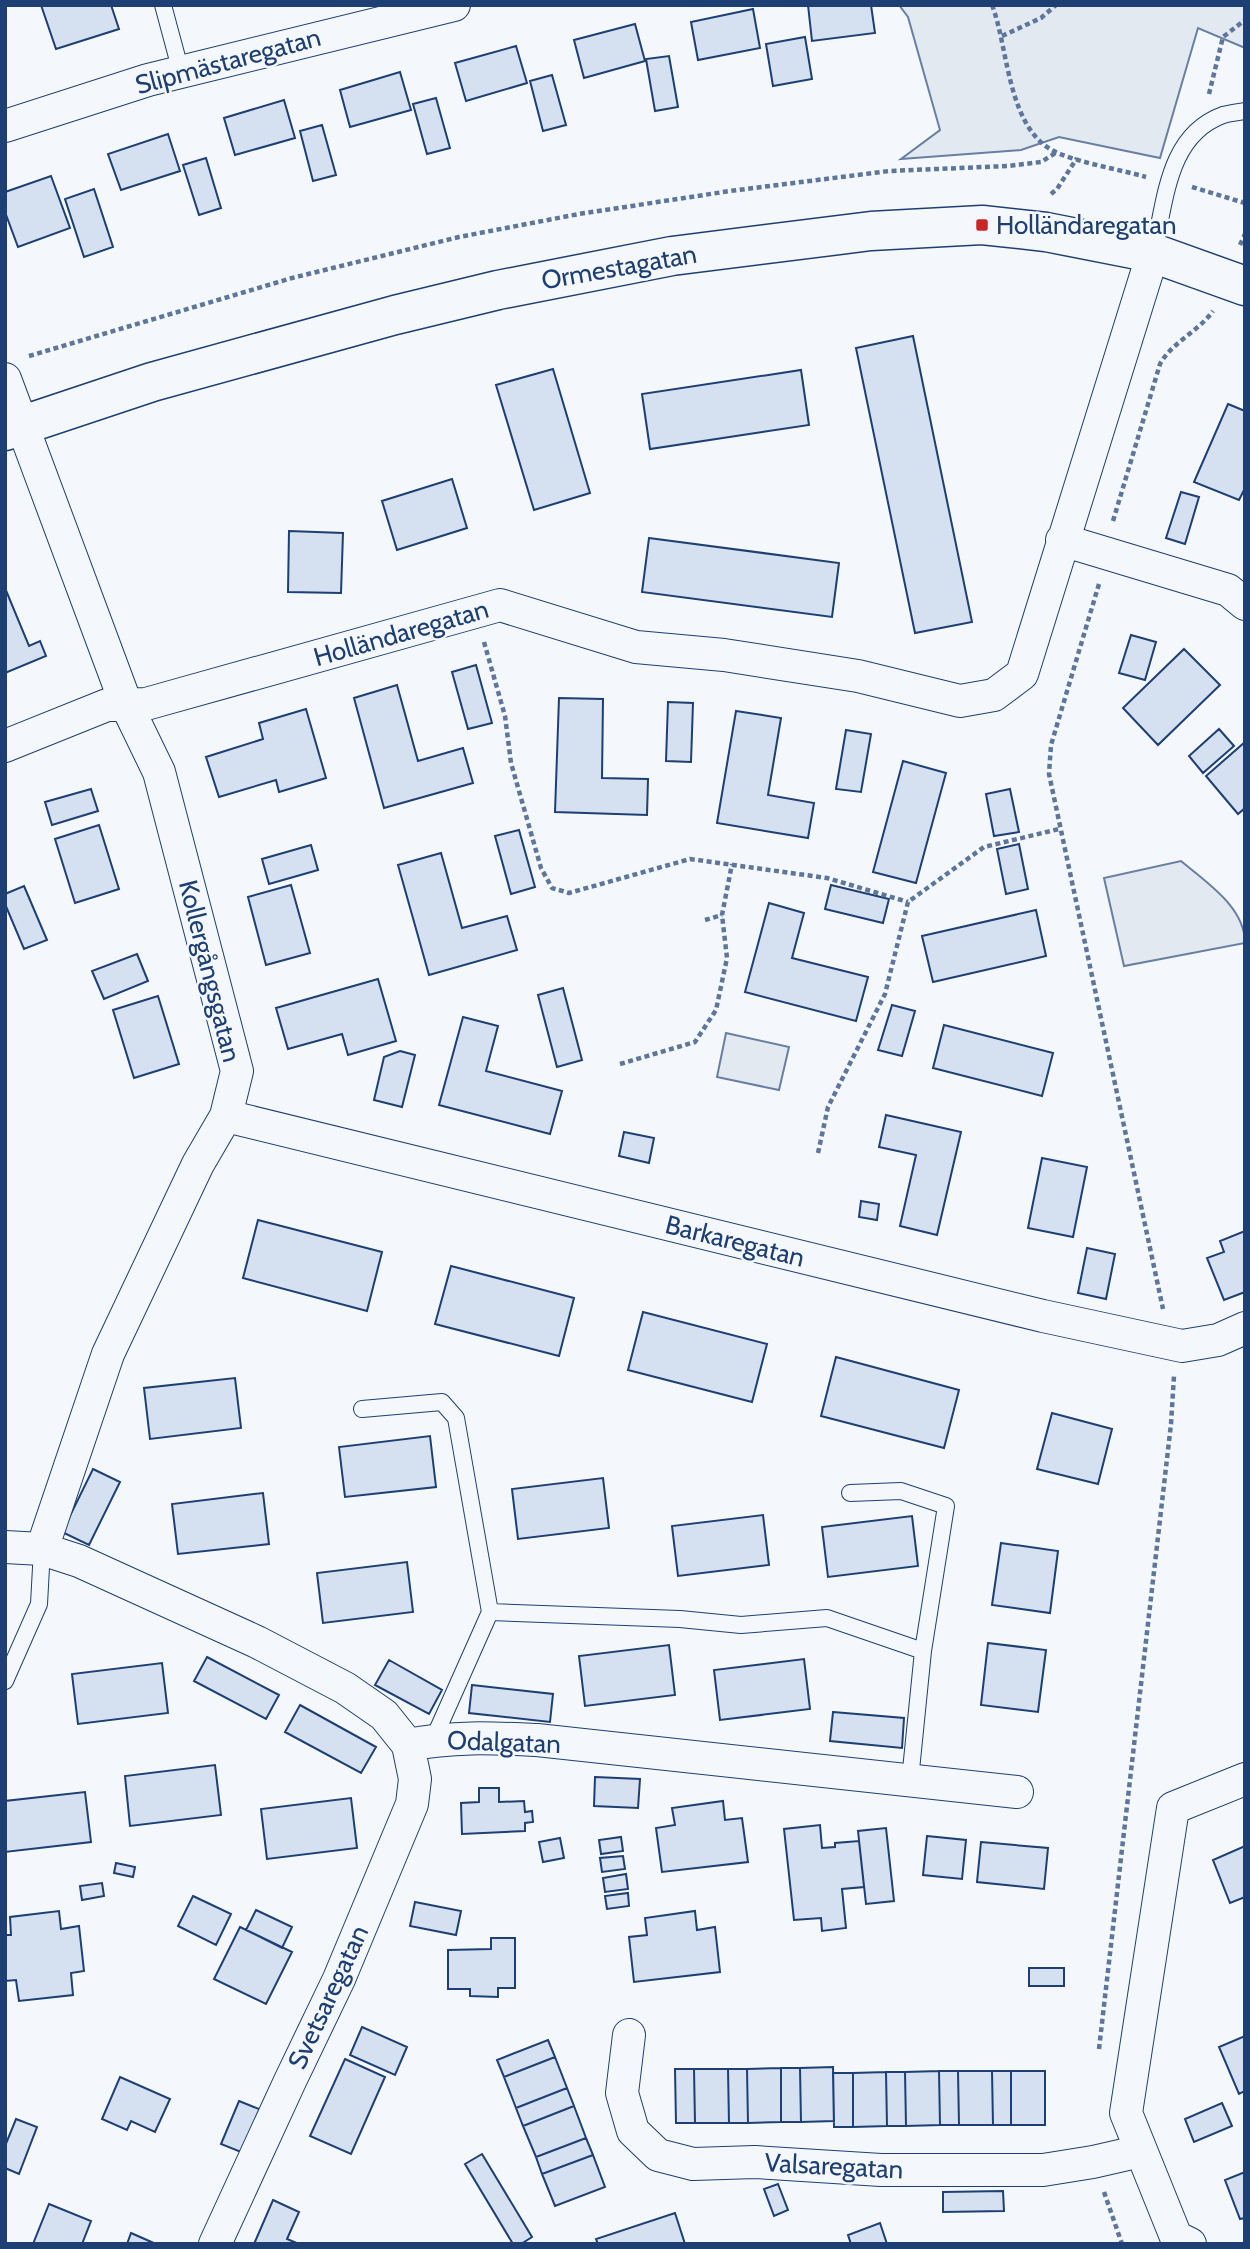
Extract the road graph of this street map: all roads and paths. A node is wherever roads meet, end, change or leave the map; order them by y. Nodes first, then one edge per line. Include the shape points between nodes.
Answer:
1 (163, 5) edge
2 (454, 5) edge
3 (992, 5) edge
4 (1056, 5) edge
5 (1245, 20) edge
6 (1002, 36) junction
7 (181, 72) junction
8 (1245, 111) edge
9 (5, 126) edge
10 (1201, 128) junction
11 (1077, 158) dead end
12 (1048, 197) dead end
13 (1245, 234) edge
14 (1153, 253) junction
15 (1235, 282) edge
16 (11, 369) edge
17 (14, 428) edge
18 (1062, 540) junction
19 (1106, 554) junction
20 (1245, 604) edge
21 (475, 612) junction
22 (126, 704) junction
23 (5, 746) edge
24 (1059, 829) junction
25 (732, 864) junction
26 (908, 902) junction
27 (722, 915) junction
28 (705, 920) dead end
29 (620, 1064) dead end
30 (226, 1116) junction
31 (818, 1153) dead end
32 (1245, 1328) edge
33 (1170, 1343) junction
34 (362, 1409) dead end
35 (850, 1493) dead end
36 (5, 1547) edge
37 (42, 1549) junction
38 (490, 1612) junction
39 (922, 1651) junction
40 (5, 1681) edge
41 (421, 1742) junction
42 (1245, 1779) edge
43 (910, 1780) junction
44 (1017, 1792) dead end
45 (629, 2035) dead end
46 (1097, 2060) dead end
47 (1141, 2151) junction
48 (1093, 2162) junction
49 (215, 2244) edge
50 (1122, 2244) edge
51 (1190, 2244) edge

1 - 7 lane
2 - 7 street, Slipmästaregatan
3 - 6 path
4 - 6 path via 1041,18
5 - 10 path via 1223,37
6 - 16 path via 1020,110 1031,131 1057,152 1041,162 889,172 730,191 459,237 292,278 130,325
7 - 9 street, Slipmästaregatan
8 - 10 lane via 1223,115
10 - 14 lane via 1179,152
11 - 12 path
13 - 15 path
14 - 15 street, Ormestagatan
14 - 17 street, Ormestagatan via 982,225 871,231 672,256 395,315 152,382
14 - 18 street, Holländaregatan
15 - 19 path via 1212,313 1172,347 1160,364
16 - 17 street
17 - 22 street, Kollergångsgatan
18 - 19 street
18 - 21 street, Holländaregatan via 1021,674 994,695 960,701 858,676 724,654 636,647 500,605
19 - 20 street via 1228,590
19 - 24 path via 1051,745 1049,774
21 - 22 street, Holländaregatan via 146,705
21 - 25 path via 505,716 511,764 541,868 552,888 569,893 690,859
22 - 23 street, Holländaregatan via 107,705
22 - 30 street, Kollergångsgatan via 159,772 237,1071
24 - 26 path via 984,847
24 - 33 path
25 - 26 path via 827,878
25 - 27 path
26 - 31 path via 885,994 828,1107
27 - 28 path
27 - 29 path via 727,958 716,1010 695,1042
30 - 33 street, Barkaregatan via 1030,1313
30 - 37 street, Kollergångsgatan via 198,1164 108,1354
32 - 33 street, Barkaregatan via 1219,1340 1182,1346
33 - 46 path via 1174,1360 1171,1424
34 - 38 lane via 442,1402 456,1418
35 - 39 lane via 901,1491 946,1506
36 - 37 street, Odalgatan
37 - 40 lane via 39,1604
37 - 41 street, Odalgatan via 79,1561 257,1642 345,1688
38 - 39 lane via 741,1625 827,1618
38 - 41 lane
39 - 43 lane
41 - 43 street, Odalgatan via 480,1737 537,1740
41 - 49 street, Svetsaregatan via 412,1804 339,1979
42 - 47 street via 1173,1808 1126,2113
43 - 44 street, Odalgatan
45 - 48 street, Valsaregatan via 622,2093 633,2131 658,2155 692,2164 755,2162 881,2170 1043,2171
47 - 48 street, Valsaregatan
47 - 51 street via 1176,2237
48 - 50 path

